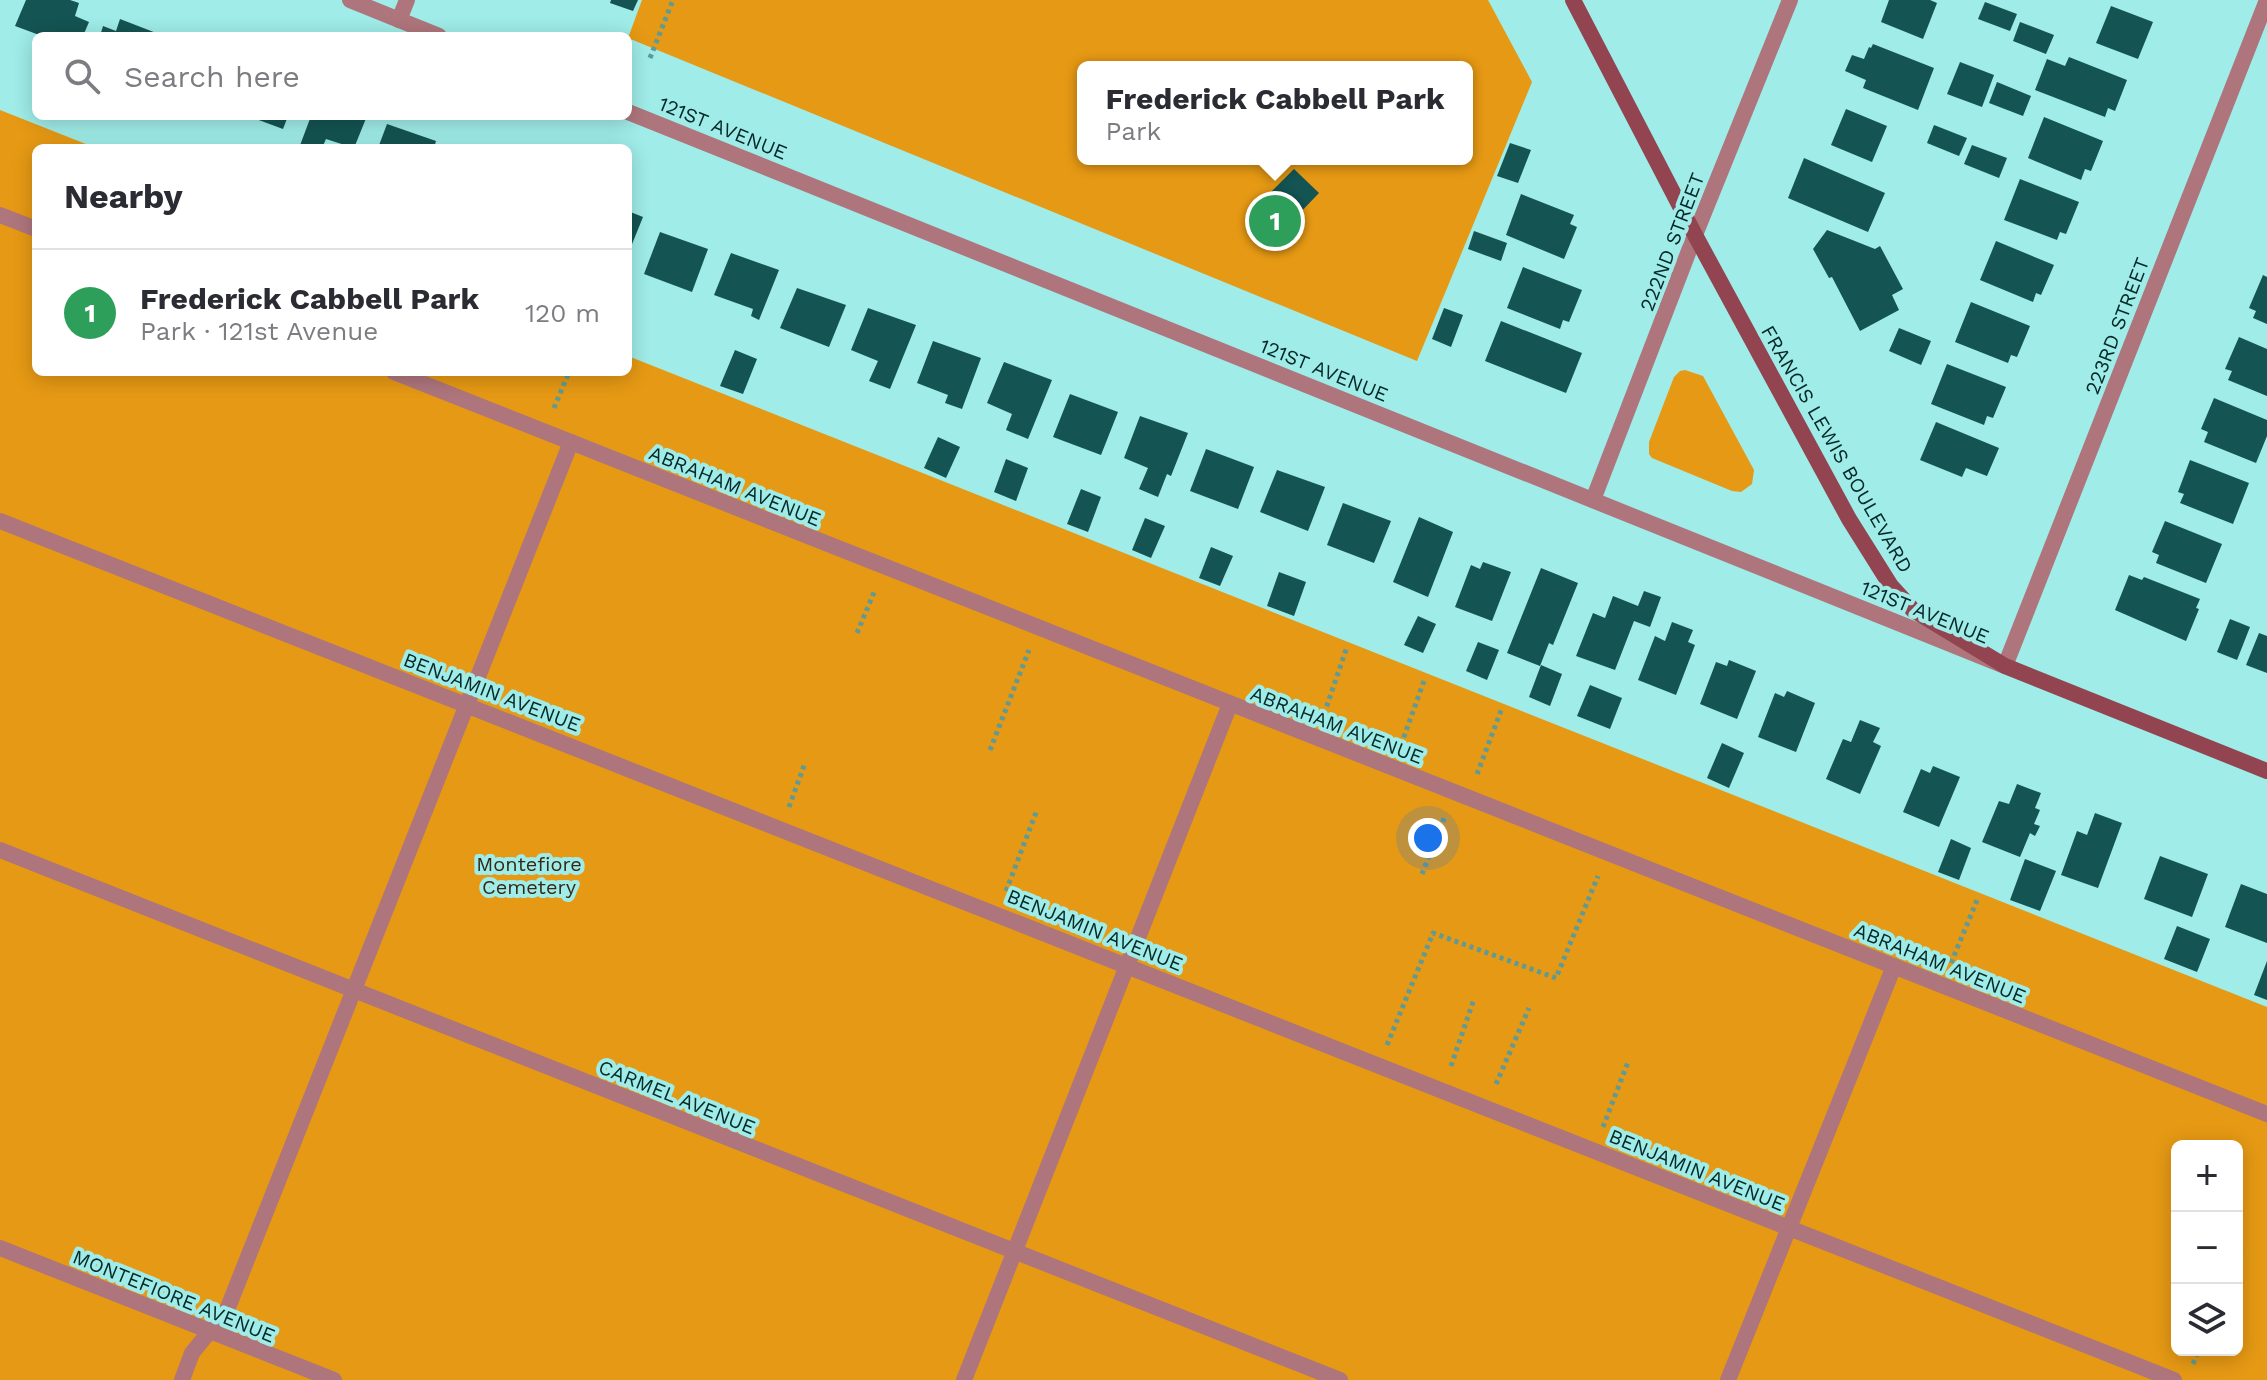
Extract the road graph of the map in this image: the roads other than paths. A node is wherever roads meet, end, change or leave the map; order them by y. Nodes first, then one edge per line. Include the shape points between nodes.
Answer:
1 (350, 0) edge
2 (407, 0) edge
3 (1573, 0) edge
4 (1790, 0) edge
5 (2267, 0) edge
6 (399, 20) junction
7 (429, 32) edge
8 (632, 114) edge
9 (0, 215) edge
10 (32, 227) edge
11 (1695, 235) junction
12 (404, 376) edge
13 (571, 442) junction
14 (1593, 500) junction
15 (0, 521) edge
16 (2005, 666) junction
17 (466, 703) junction
18 (1230, 704) junction
19 (2267, 771) edge
20 (0, 850) edge
21 (1128, 965) junction
22 (1894, 966) junction
23 (352, 990) junction
24 (2267, 1114) edge
25 (1788, 1228) junction
26 (0, 1248) edge
27 (1013, 1252) junction
28 (209, 1331) junction
29 (182, 1380) edge
30 (334, 1380) edge
31 (964, 1380) edge
32 (1340, 1380) edge
33 (1728, 1380) edge
34 (2174, 1380) edge

1 - 6 street
2 - 6 street
3 - 11 main road, FRANCIS LEWIS BOULEVARD
4 - 11 street, 222ND STREET
5 - 16 street, 223RD STREET
6 - 7 street
8 - 14 street, 121ST AVENUE
9 - 10 street
11 - 14 street, 222ND STREET
11 - 16 main road, FRANCIS LEWIS BOULEVARD via 1849,519 1891,586 1913,610
12 - 13 street, ABRAHAM AVENUE
13 - 17 street
13 - 18 street, ABRAHAM AVENUE
14 - 16 street, 121ST AVENUE
15 - 17 street, BENJAMIN AVENUE
16 - 19 main road, FRANCIS LEWIS BOULEVARD
17 - 21 street, BENJAMIN AVENUE
17 - 23 street
18 - 21 street
18 - 22 street, ABRAHAM AVENUE
20 - 23 street, CARMEL AVENUE
21 - 25 street, BENJAMIN AVENUE
21 - 27 street
22 - 24 street, ABRAHAM AVENUE
22 - 25 street
23 - 27 street, CARMEL AVENUE
23 - 28 street via 227,1310
25 - 33 street
25 - 34 street, BENJAMIN AVENUE
26 - 28 street, MONTEFIORE AVENUE
27 - 31 street
27 - 32 street, CARMEL AVENUE
28 - 29 street via 192,1353
28 - 30 street, MONTEFIORE AVENUE

